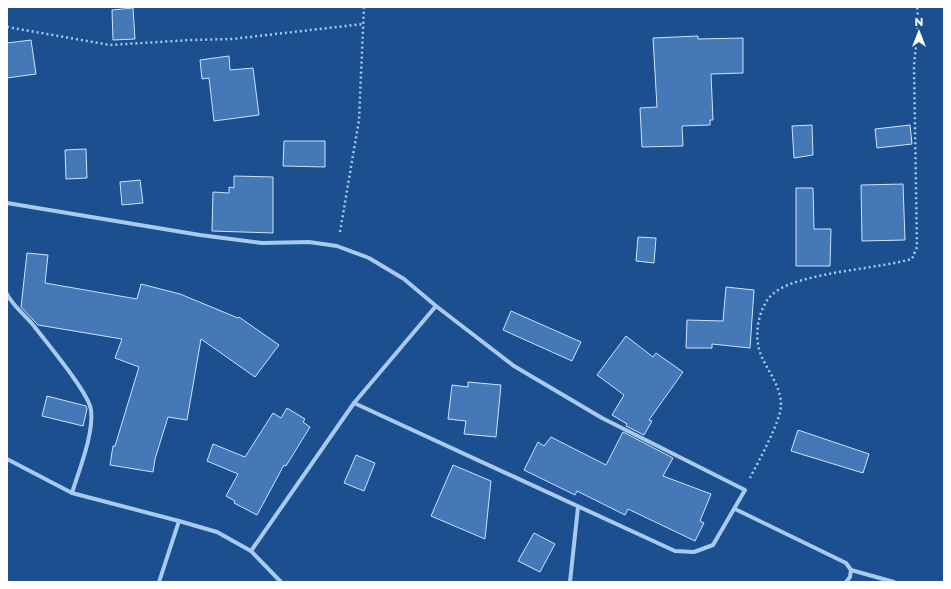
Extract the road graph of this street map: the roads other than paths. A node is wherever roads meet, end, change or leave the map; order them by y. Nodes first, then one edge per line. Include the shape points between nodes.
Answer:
1 (7, 204) edge
2 (7, 294) edge
3 (436, 306) junction
4 (354, 403) junction
5 (7, 459) edge
6 (72, 493) junction
7 (578, 507) junction
8 (735, 509) junction
9 (179, 521) junction
10 (251, 551) junction
11 (851, 570) junction
12 (159, 582) edge
13 (281, 582) edge
14 (570, 582) edge
15 (846, 582) edge
16 (894, 582) edge

1 - 3 street via 262,243 309,242 337,246 369,258 398,276
2 - 6 street via 53,351 88,399 91,408 86,447
3 - 4 street
3 - 8 street via 514,366 602,418 745,490
4 - 7 street
4 - 10 street
5 - 6 street
6 - 9 street
7 - 8 street via 675,551 694,552 713,545
7 - 14 street
8 - 11 street via 846,563
9 - 10 street via 217,532
9 - 12 street
10 - 13 street
11 - 15 street
11 - 16 street

